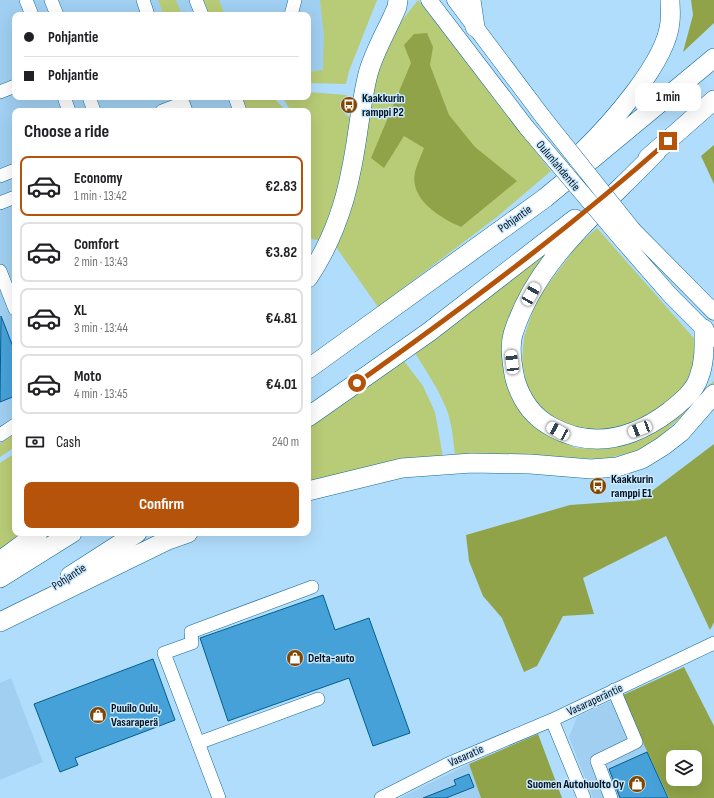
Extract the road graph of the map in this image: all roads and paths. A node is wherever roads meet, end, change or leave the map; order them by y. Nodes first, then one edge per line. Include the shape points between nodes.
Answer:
1 (26, 0) edge
2 (51, 0) edge
3 (142, 0) edge
4 (196, 0) edge
5 (295, 0) edge
6 (430, 0) edge
7 (455, 0) edge
8 (471, 0) edge
9 (670, 0) edge
10 (400, 2) edge
11 (31, 12) edge
12 (56, 12) edge
13 (147, 12) edge
14 (201, 12) edge
15 (292, 12) edge
16 (475, 27) junction
17 (714, 58) edge
18 (12, 87) edge
19 (0, 92) edge
20 (714, 100) edge
21 (183, 104) edge
22 (171, 108) edge
23 (657, 151) junction
24 (12, 171) edge
25 (0, 176) edge
26 (12, 198) edge
27 (0, 203) edge
28 (506, 224) junction
29 (627, 235) junction
30 (0, 271) edge
31 (312, 273) edge
32 (12, 301) edge
33 (714, 312) edge
34 (709, 334) edge
35 (311, 367) edge
36 (714, 394) edge
37 (706, 408) edge
38 (311, 415) edge
39 (12, 427) edge
40 (0, 435) edge
41 (311, 490) edge
42 (34, 536) edge
43 (67, 536) edge
44 (132, 536) edge
45 (179, 536) edge
46 (0, 561) edge
47 (0, 578) edge
48 (312, 587) dead end
49 (0, 622) edge
50 (714, 643) edge
51 (614, 690) junction
52 (318, 699) dead end
53 (552, 720) junction
54 (198, 743) junction
55 (387, 797) edge
56 (219, 798) edge
57 (584, 798) edge
58 (611, 798) edge

1 - 11 street
2 - 12 street
3 - 13 street
4 - 14 street
5 - 15 street
6 - 29 main road, Oulunlahdentie, bridge via 527,128
7 - 16 main road, Oulunlahdentie
8 - 16 highway
9 - 28 highway via 670,22 666,39 642,81 602,132
10 - 31 highway via 368,74 344,202
16 - 29 main road, Oulunlahdentie, bridge
17 - 28 highway, Pohjantie via 545,198
18 - 19 street
20 - 23 highway
21 - 22 street
23 - 34 highway via 563,246 526,304 513,335 511,351 519,391 540,420 558,431 583,439 621,436 658,420 685,399 699,378
23 - 38 highway via 538,249 429,332
24 - 25 street
26 - 27 street
28 - 35 highway, Pohjantie
29 - 33 main road, Oulunlahdentie
29 - 34 main road, Oulunlahdentie via 670,295
30 - 32 street
36 - 37 highway
37 - 41 highway via 663,446 642,459 617,467 591,469 472,463 410,468
39 - 40 street
42 - 46 highway
43 - 47 highway
44 - 49 highway, Pohjantie
45 - 49 highway
48 - 54 street via 191,632 192,643 164,653
50 - 51 street, Vasaraperäntie
51 - 53 street, Vasaraperäntie
51 - 58 street via 636,742 597,761
52 - 54 street
53 - 55 street, Vasaratie via 450,762
53 - 57 street, Vasaraperäntie
54 - 56 street

